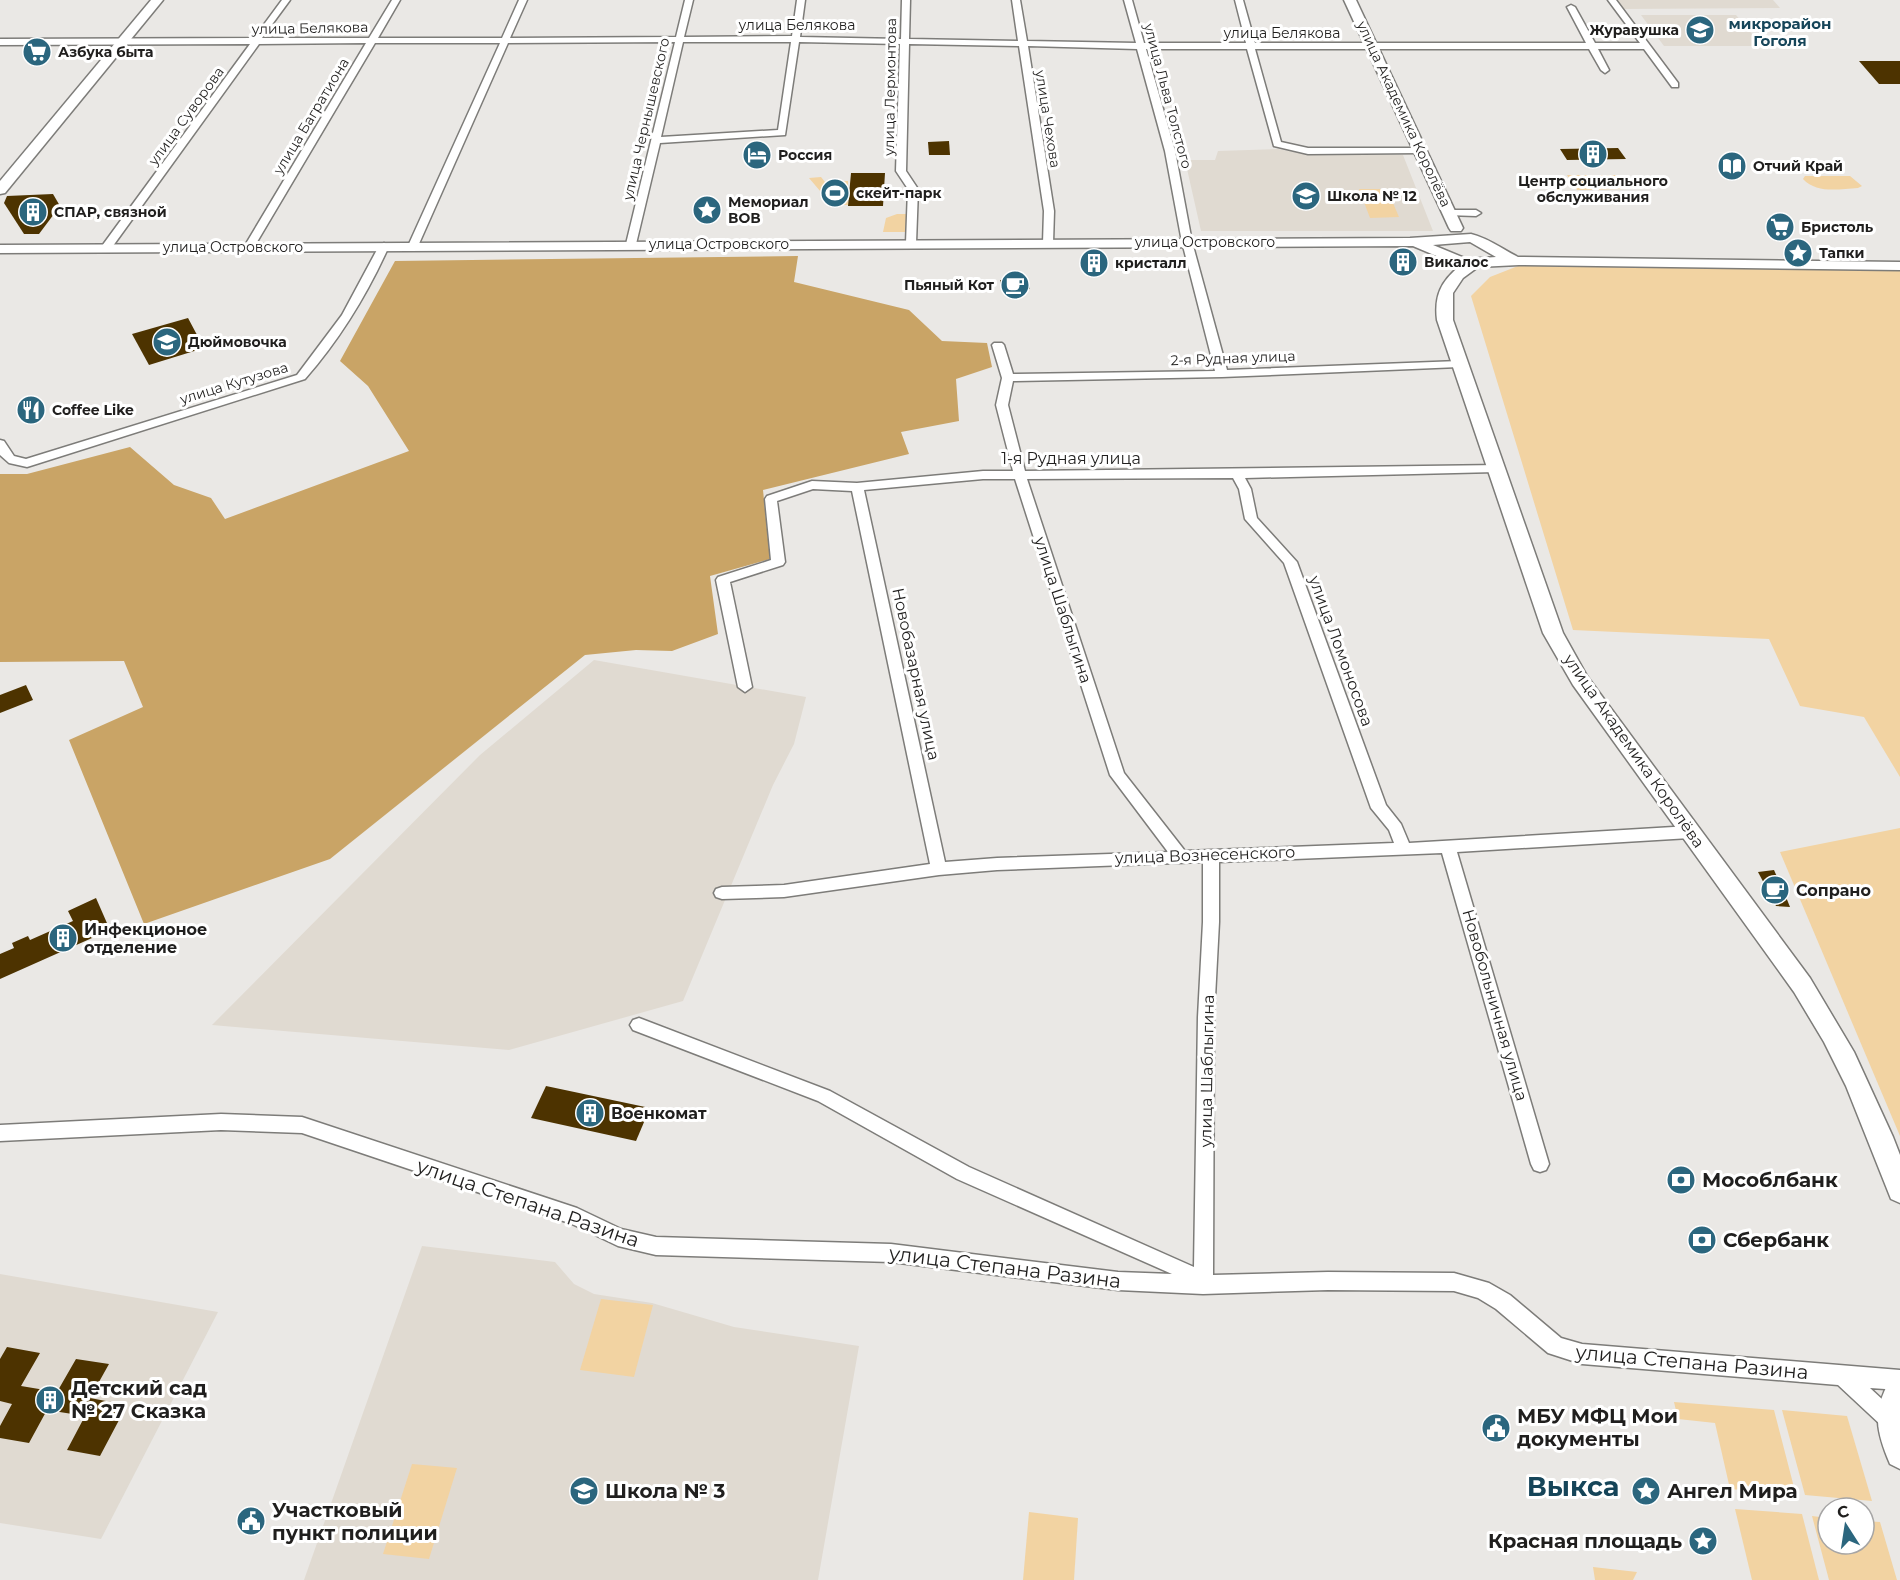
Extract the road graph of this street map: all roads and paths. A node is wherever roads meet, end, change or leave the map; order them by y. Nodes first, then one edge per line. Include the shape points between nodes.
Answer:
1 (157, 0) edge
2 (286, 0) edge
3 (396, 0) edge
4 (523, 0) edge
5 (688, 0) edge
6 (801, 0) edge
7 (906, 0) edge
8 (1016, 0) edge
9 (1128, 0) edge
10 (1239, 0) edge
11 (1350, 0) edge
12 (1612, 0) edge
13 (1571, 7) dead end
14 (678, 39) junction
15 (794, 39) junction
16 (506, 40) junction
17 (904, 40) junction
18 (371, 41) junction
19 (0, 42) edge
20 (256, 42) junction
21 (123, 43) junction
22 (1021, 43) junction
23 (1140, 46) junction
24 (1371, 46) junction
25 (1593, 46) junction
26 (1647, 46) junction
27 (1251, 47) junction
28 (1605, 70) dead end
29 (1675, 86) dead end
30 (657, 140) junction
31 (1420, 150) junction
32 (0, 190) edge
33 (1450, 213) junction
34 (1476, 213) dead end
35 (0, 239) edge
36 (1187, 242) junction
37 (911, 243) junction
38 (1048, 243) junction
39 (631, 244) junction
40 (1448, 244) junction
41 (384, 246) junction
42 (412, 246) junction
43 (249, 247) junction
44 (27, 248) junction
45 (106, 248) junction
46 (0, 249) edge
47 (1483, 259) junction
48 (1900, 266) edge
49 (1452, 280) junction
50 (998, 345) dead end
51 (1459, 364) junction
52 (1222, 374) junction
53 (1008, 378) junction
54 (0, 444) edge
55 (1496, 468) junction
56 (1237, 474) junction
57 (1020, 475) junction
58 (857, 487) junction
59 (745, 687) dead end
60 (1690, 832) junction
61 (1448, 847) junction
62 (1403, 848) junction
63 (1179, 855) junction
64 (1211, 856) junction
65 (939, 869) junction
66 (722, 893) dead end
67 (639, 1025) dead end
68 (0, 1133) edge
69 (1540, 1164) dead end
70 (1900, 1191) edge
71 (1203, 1285) junction
72 (1843, 1376) junction
73 (1900, 1380) edge
74 (1900, 1390) edge
75 (1889, 1419) junction
76 (1900, 1454) edge

1 - 21 street
2 - 20 street, улица Суворова
3 - 18 street, улица Багратиона
4 - 16 street
5 - 14 street, улица Чернышевского
6 - 15 street
7 - 17 street, улица Лермонтова
8 - 22 street, улица Чехова
9 - 23 street, улица Льва Толстого
10 - 27 street
11 - 24 street, улица Академика Королёва
12 - 26 street
13 - 25 street
14 - 15 street, улица Белякова
14 - 16 street, улица Белякова
14 - 30 street, улица Чернышевского
15 - 17 street, улица Белякова
15 - 30 street via 783,133
16 - 18 street, улица Белякова
16 - 42 street
17 - 22 street, улица Белякова
17 - 37 street, улица Лермонтова via 901,171 913,189
18 - 20 street, улица Белякова
18 - 43 street, улица Багратиона
19 - 21 street, улица Белякова
20 - 21 street, улица Белякова
20 - 45 street, улица Суворова
21 - 32 street
22 - 23 street, улица Белякова
22 - 38 street, улица Чехова via 1049,211
23 - 27 street, улица Белякова
23 - 36 street, улица Льва Толстого via 1170,151
24 - 25 street, улица Белякова
24 - 27 street, улица Белякова
24 - 31 street, улица Академика Королёва
25 - 26 street, улица Белякова
25 - 28 street
26 - 29 street
27 - 31 street via 1277,144 1308,151
30 - 39 street, улица Чернышевского
31 - 33 street, улица Академика Королёва
33 - 34 street
33 - 40 street, улица Академика Королёва
35 - 44 street, улица Островского
36 - 38 street, улица Островского
36 - 40 street, улица Островского
36 - 52 street, улица Льва Толстого
37 - 38 street, улица Островского
37 - 39 street, улица Островского
39 - 42 street, улица Островского
40 - 47 street, улица Островского
40 - 47 street via 1471,238 1481,241
40 - 49 street, улица Академика Королёва
41 - 42 street, улица Островского
41 - 43 street, улица Островского
41 - 54 street, улица Кутузова via 373,272 320,357 302,377 27,463 14,463 4,455
43 - 45 street, улица Островского
44 - 45 street, улица Островского
44 - 46 street, улица Островского
47 - 48 street, улица Островского
47 - 49 street
49 - 51 street, улица Академика Королёва via 1442,305
50 - 53 street, улица Шаблыгина
51 - 52 street, 2-я Рудная улица
51 - 55 street, улица Академика Королёва
52 - 53 street, 2-я Рудная улица
53 - 57 street, улица Шаблыгина via 1002,405
55 - 56 street, 1-я Рудная улица
55 - 60 street, улица Академика Королёва via 1545,613 1563,651
56 - 57 street, 1-я Рудная улица
56 - 62 street, улица Ломоносова via 1245,489 1251,519 1290,562 1379,808 1396,828
57 - 58 street, 1-я Рудная улица
57 - 63 street, улица Шаблыгина via 1117,775
58 - 59 street, 1-я Рудная улица via 812,485 771,499 778,562 723,580
58 - 65 street, Новобазарная улица
60 - 61 street, улица Вознесенского
60 - 70 street, улица Академика Королёва via 1827,1022 1876,1124
61 - 62 street, улица Вознесенского
61 - 69 street, Новобольничная улица
62 - 64 street, улица Вознесенского
63 - 64 street, улица Вознесенского
63 - 65 street, улица Вознесенского
64 - 71 street, улица Шаблыгина
65 - 66 street, улица Вознесенского via 784,891
67 - 71 street, улица Степана Разина via 824,1096 963,1173 1181,1269
68 - 71 street, улица Степана Разина via 220,1122 302,1125 577,1216 618,1237 656,1246 891,1253 1118,1281
71 - 72 street, улица Степана Разина via 1454,1282 1482,1290 1503,1302 1555,1346 1582,1354
72 - 73 street, улица Степана Разина
72 - 75 street
74 - 75 street via 1892,1402
75 - 76 street

